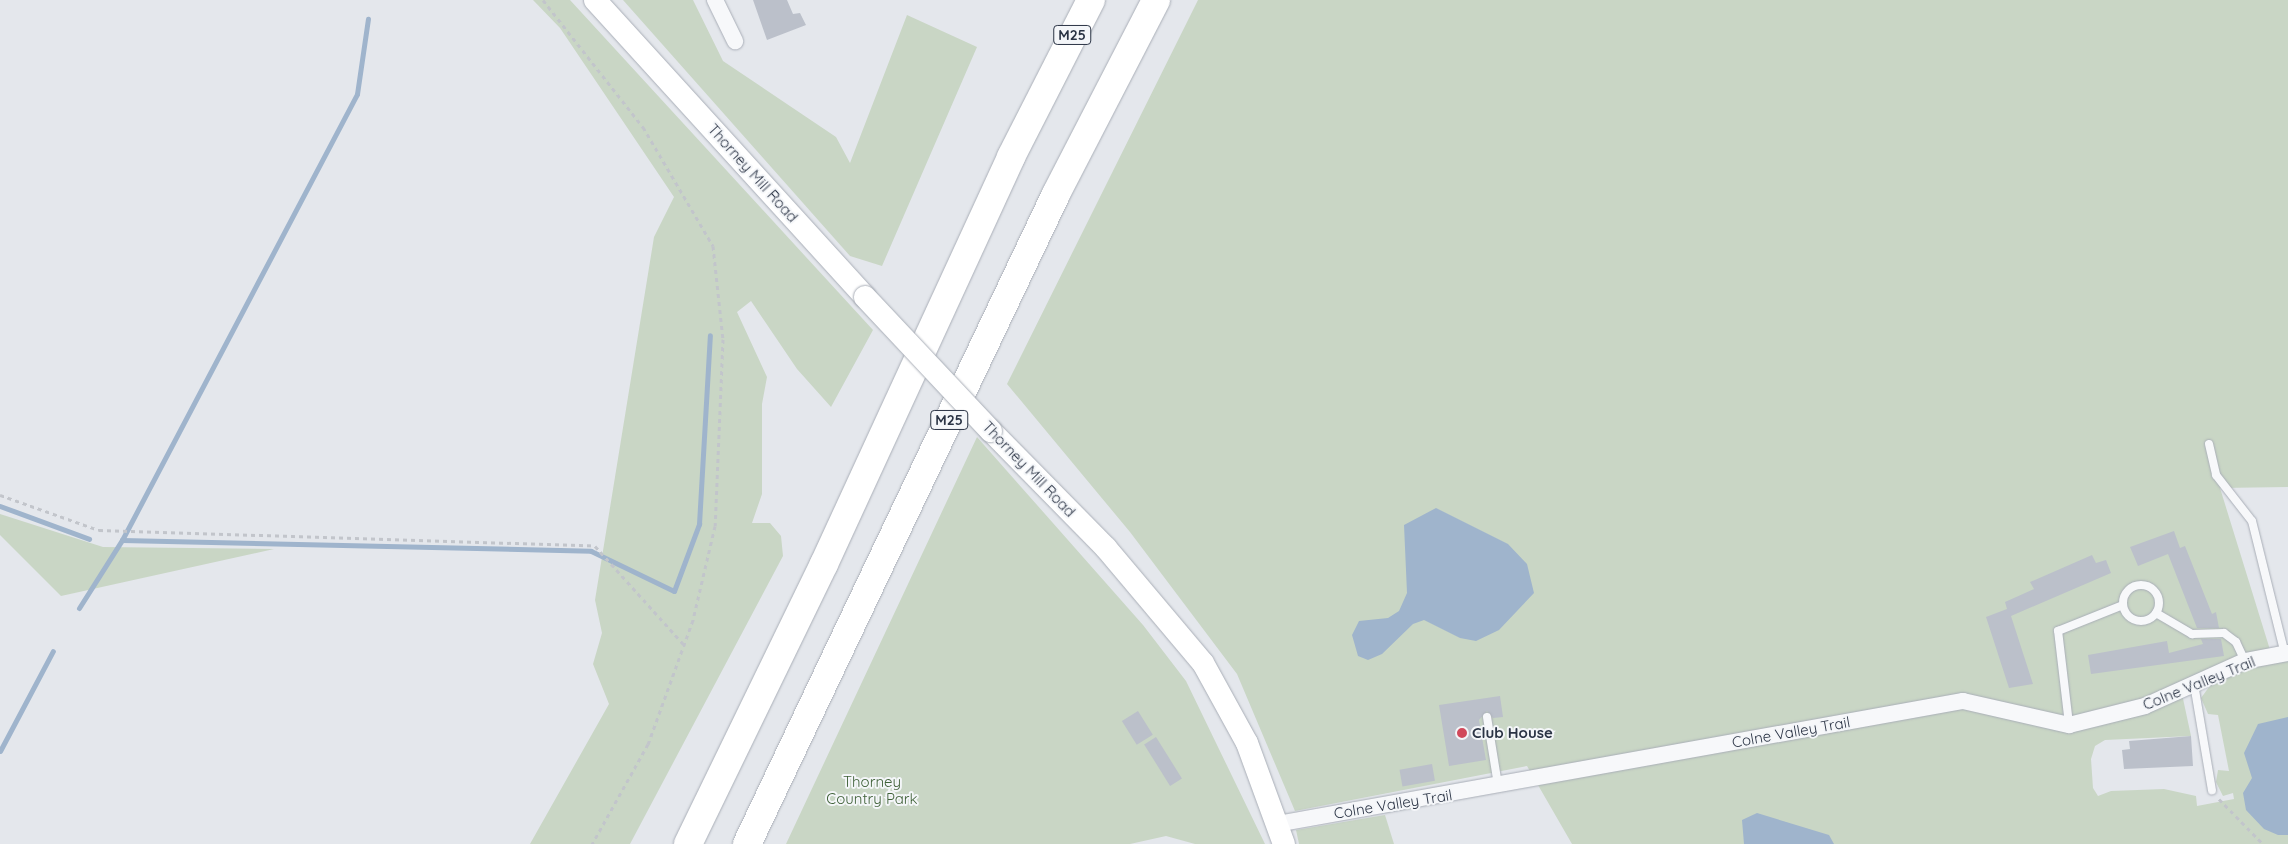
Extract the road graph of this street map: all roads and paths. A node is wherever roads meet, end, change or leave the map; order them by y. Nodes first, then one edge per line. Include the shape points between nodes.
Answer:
1 (543, 0) edge
2 (595, 0) edge
3 (715, 0) edge
4 (1091, 0) edge
5 (1156, 0) edge
6 (736, 41) dead end
7 (2209, 444) dead end
8 (0, 495) edge
9 (2123, 606) junction
10 (2156, 613) junction
11 (684, 645) junction
12 (2287, 653) edge
13 (2245, 661) junction
14 (2194, 684) junction
15 (1487, 717) dead end
16 (2069, 725) junction
17 (1499, 787) junction
18 (2212, 790) joint
19 (1282, 830) edge
20 (592, 844) edge
21 (688, 844) edge
22 (747, 844) edge
23 (2263, 844) edge

1 - 11 path via 643,127 714,246 723,339 715,526
2 - 19 street, Thorney Mill Road, bridge via 991,431 1106,548 1203,663 1246,743
3 - 6 street
4 - 21 highway, M25 via 1011,157 820,573
5 - 22 highway, M25 via 1056,194
7 - 12 lane via 2216,475 2252,521
8 - 11 path via 99,530 595,546
9 - 10 lane via 2134,620 2146,620
9 - 10 lane via 2129,589 2146,585 2158,597
9 - 16 lane via 2058,631
10 - 13 lane via 2192,634 2224,633 2236,642
11 - 20 path via 648,744
12 - 13 street, Colne Valley Trail
13 - 14 street, Colne Valley Trail
14 - 16 street, Colne Valley Trail via 2145,706
14 - 18 lane
15 - 17 lane
16 - 17 street, Colne Valley Trail via 1962,701
17 - 19 street, Colne Valley Trail
18 - 23 path

